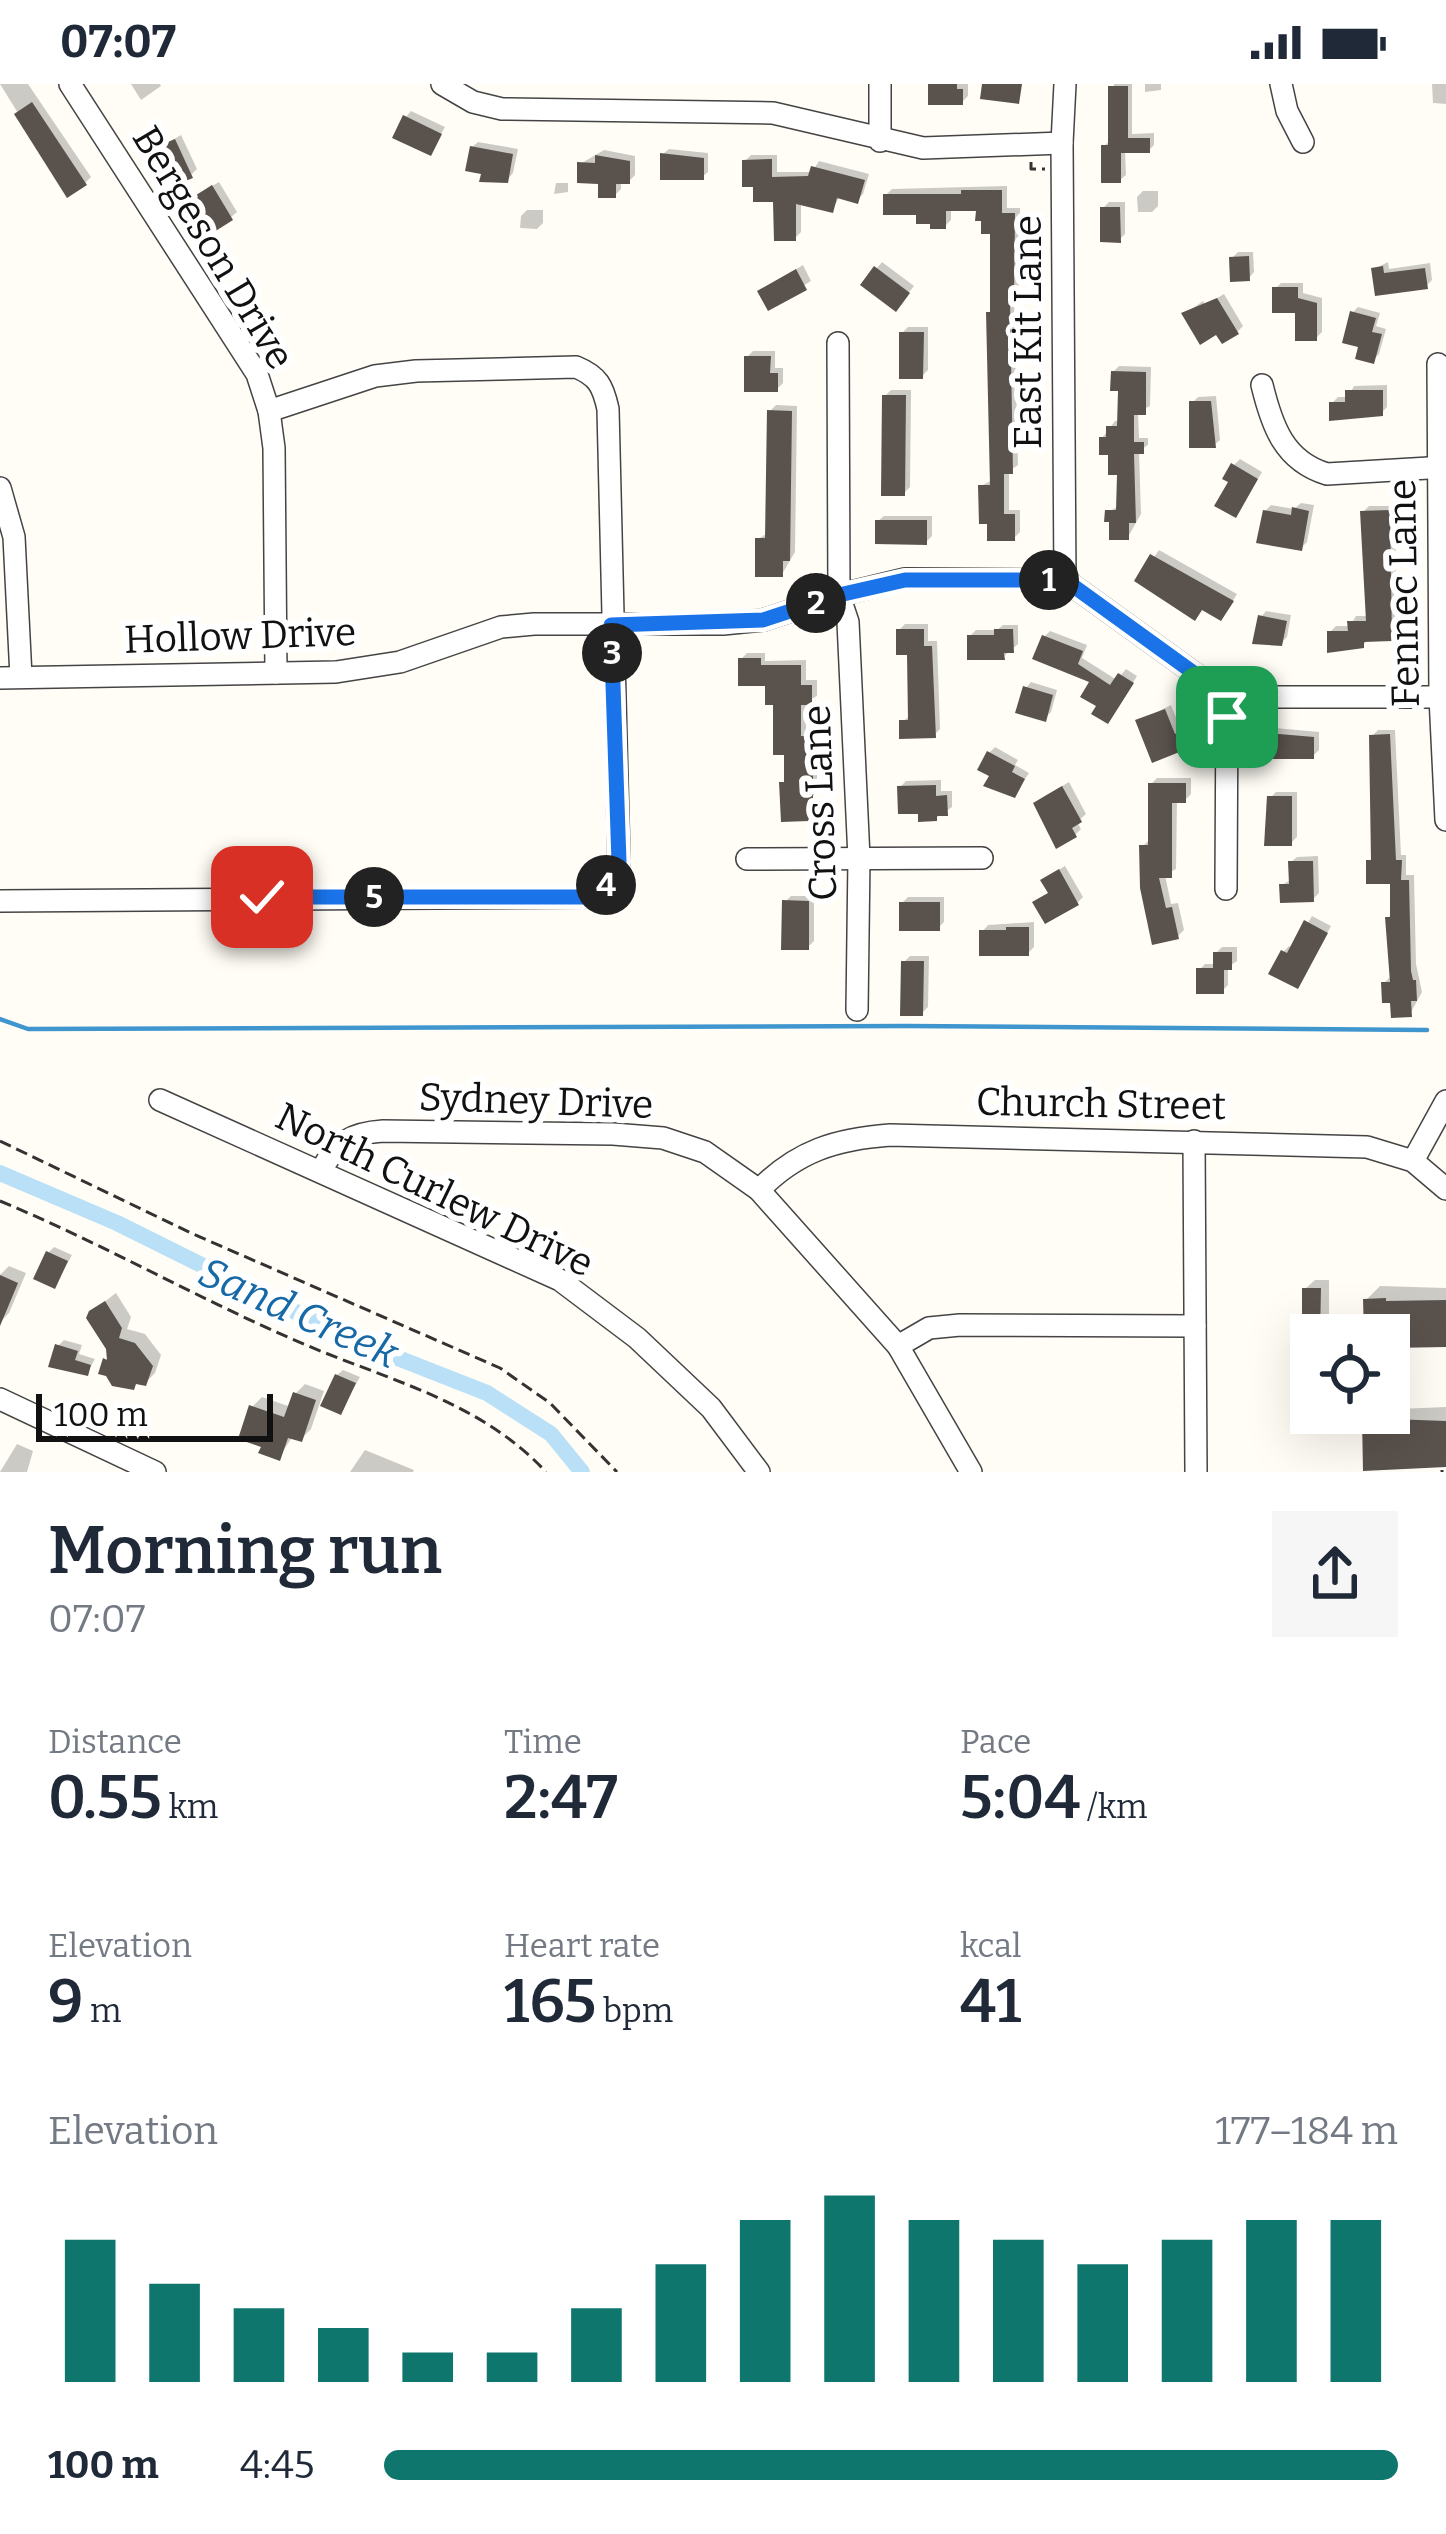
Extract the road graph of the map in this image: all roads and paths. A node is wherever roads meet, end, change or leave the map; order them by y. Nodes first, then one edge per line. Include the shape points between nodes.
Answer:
1 (70, 84) edge
2 (442, 84) edge
3 (880, 84) edge
4 (1065, 84) edge
5 (1281, 84) edge
6 (880, 141) junction
7 (1303, 142) dead end
8 (1062, 143) junction
9 (1031, 156) dead end
10 (1047, 169) dead end
11 (838, 343) dead end
12 (1438, 364) dead end
13 (1262, 385) dead end
14 (269, 411) junction
15 (1441, 467) edge
16 (0, 488) edge
17 (1065, 580) junction
18 (839, 595) junction
19 (611, 625) junction
20 (276, 673) junction
21 (10, 677) edge
22 (1227, 697) junction
23 (1440, 697) junction
24 (1446, 820) edge
25 (859, 858) junction
26 (982, 858) dead end
27 (747, 859) dead end
28 (1226, 890) dead end
29 (0, 901) edge
30 (857, 1010) dead end
31 (160, 1100) dead end
32 (1446, 1101) edge
33 (0, 1141) edge
34 (1195, 1141) junction
35 (1413, 1161) junction
36 (320, 1171) junction
37 (759, 1190) junction
38 (1446, 1190) edge
39 (0, 1201) edge
40 (1195, 1326) junction
41 (898, 1346) junction
42 (0, 1399) edge
43 (155, 1472) edge
44 (546, 1472) edge
45 (617, 1472) edge
46 (759, 1472) edge
47 (970, 1472) edge
48 (1196, 1472) edge

1 - 14 street, Bergeson Drive via 257,374
2 - 6 street via 502,109 772,113
3 - 6 street
4 - 8 street, East Kit Lane
5 - 7 street
6 - 8 street via 923,148
8 - 17 street, East Kit Lane
9 - 10 path via 1031,169
11 - 18 street, Cross Lane
12 - 15 street, Fennec Lane
13 - 15 street via 1282,442 1313,470
14 - 19 street via 416,371 576,367 593,374 608,409
14 - 20 street, Bergeson Drive
15 - 23 street, Fennec Lane
16 - 21 street via 14,537
17 - 18 street, Hollow Drive via 905,580
17 - 22 street
18 - 19 street, Hollow Drive via 763,620
18 - 25 street, Cross Lane via 848,622
19 - 20 street, Hollow Drive via 501,627 369,668
19 - 29 street via 619,862 613,879 585,897
20 - 21 street, Hollow Drive
22 - 23 street
22 - 28 street
23 - 24 street, Fennec Lane
25 - 26 street
25 - 27 street
25 - 30 street, Cross Lane
31 - 36 street, North Curlew Drive
32 - 35 street
33 - 45 path via 500,1368 565,1416
34 - 35 street, Church Street via 1367,1147
34 - 37 street, Church Street via 853,1138 782,1166
34 - 40 street
35 - 38 street, Church Street
36 - 37 street, Sydney Drive via 356,1133 614,1135 663,1138 705,1152
36 - 46 street, North Curlew Drive via 560,1280 711,1408
37 - 41 street, Sydney Drive
39 - 44 path via 304,1344 440,1397 494,1427
40 - 41 street via 960,1325 929,1328
40 - 48 street
41 - 47 street, Sydney Drive
42 - 43 street

